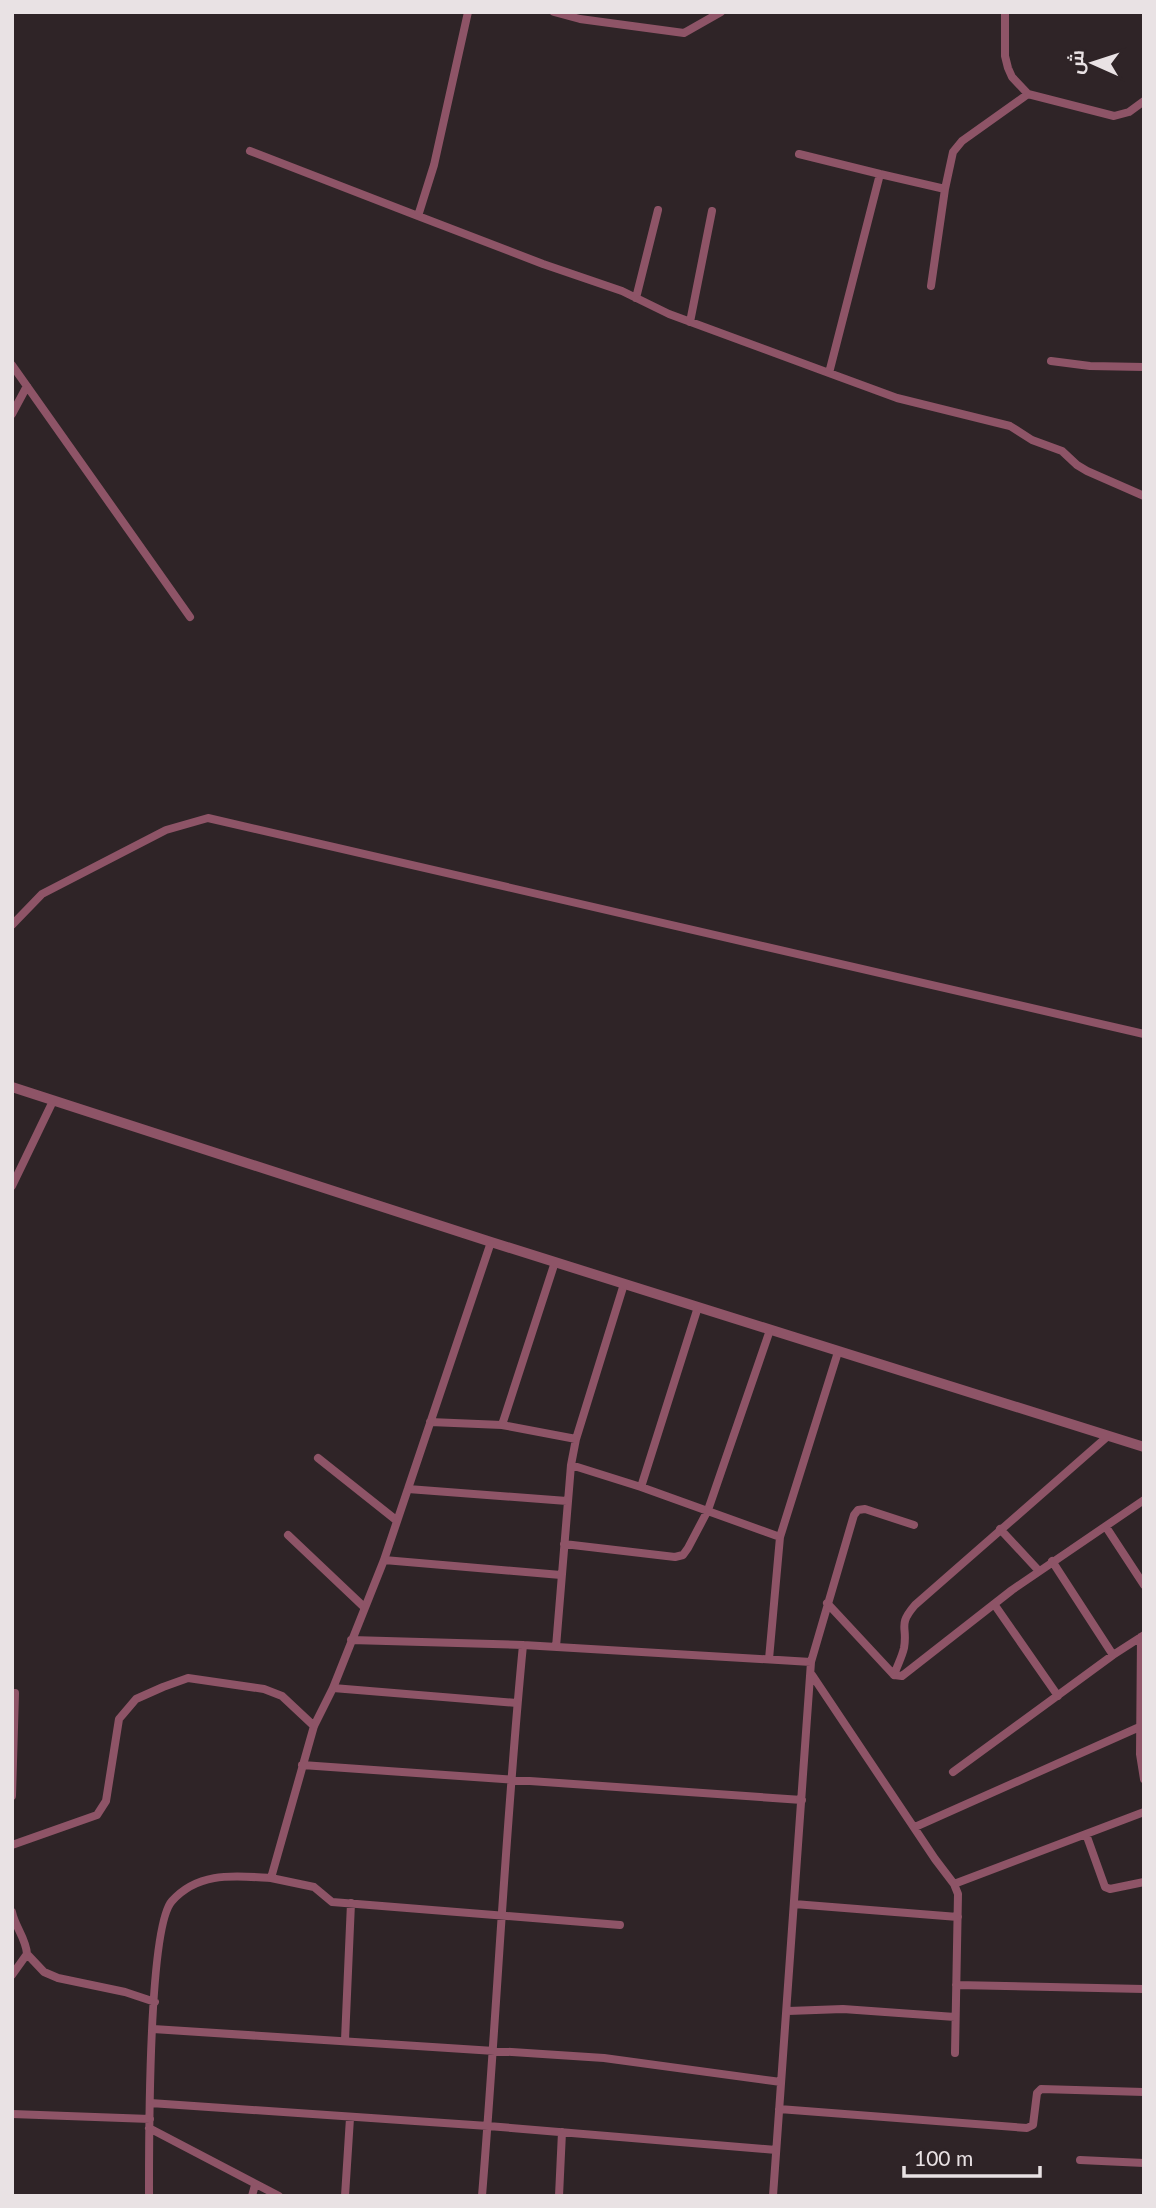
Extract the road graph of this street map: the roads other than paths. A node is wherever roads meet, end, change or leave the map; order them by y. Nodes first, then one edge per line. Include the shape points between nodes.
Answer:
1 (468, 12) edge
2 (554, 12) edge
3 (721, 12) edge
4 (1006, 12) edge
5 (1028, 94) junction
6 (1144, 101) edge
7 (250, 151) dead end
8 (799, 154) dead end
9 (880, 174) junction
10 (945, 189) junction
11 (658, 210) dead end
12 (712, 211) dead end
13 (418, 216) junction
14 (931, 286) dead end
15 (636, 298) junction
16 (690, 322) junction
17 (1051, 361) dead end
18 (12, 365) edge
19 (1144, 367) edge
20 (829, 373) junction
21 (27, 386) junction
22 (12, 414) edge
23 (1144, 496) edge
24 (190, 617) dead end
25 (12, 925) edge
26 (1144, 1034) edge
27 (12, 1087) edge
28 (53, 1101) junction
29 (12, 1186) edge
30 (491, 1242) junction
31 (555, 1262) junction
32 (624, 1284) junction
33 (698, 1307) junction
34 (770, 1329) junction
35 (838, 1352) junction
36 (430, 1422) junction
37 (502, 1425) junction
38 (1108, 1436) junction
39 (576, 1439) junction
40 (1144, 1447) edge
41 (318, 1458) dead end
42 (571, 1465) junction
43 (641, 1487) junction
44 (408, 1489) junction
45 (1144, 1500) edge
46 (567, 1501) junction
47 (708, 1510) junction
48 (396, 1520) junction
49 (914, 1525) dead end
50 (1106, 1527) junction
51 (1000, 1529) junction
52 (288, 1535) dead end
53 (780, 1537) junction
54 (564, 1544) junction
55 (384, 1560) junction
56 (1052, 1561) junction
57 (1039, 1571) junction
58 (561, 1575) junction
59 (1144, 1585) edge
60 (827, 1603) junction
61 (994, 1604) junction
62 (364, 1608) junction
63 (1142, 1636) edge
64 (351, 1640) junction
65 (523, 1645) junction
66 (556, 1647) junction
67 (1113, 1655) junction
68 (769, 1659) junction
69 (811, 1662) junction
70 (811, 1675) junction
71 (894, 1675) junction
72 (333, 1688) junction
73 (15, 1693) dead end
74 (1058, 1696) junction
75 (517, 1703) junction
76 (314, 1726) junction
77 (1142, 1726) edge
78 (302, 1765) junction
79 (953, 1772) dead end
80 (1144, 1779) edge
81 (510, 1781) junction
82 (12, 1796) edge
83 (802, 1800) junction
84 (1144, 1812) edge
85 (915, 1828) junction
86 (1086, 1834) junction
87 (12, 1845) edge
88 (271, 1878) junction
89 (1144, 1882) edge
90 (954, 1884) junction
91 (351, 1903) junction
92 (794, 1903) junction
93 (12, 1912) edge
94 (500, 1914) junction
95 (958, 1917) junction
96 (620, 1925) dead end
97 (27, 1954) junction
98 (12, 1975) edge
99 (956, 1985) junction
100 (1144, 1989) edge
101 (155, 2003) junction
102 (788, 2011) junction
103 (956, 2017) junction
104 (153, 2029) junction
105 (345, 2040) junction
106 (494, 2050) junction
107 (955, 2053) dead end
108 (781, 2082) junction
109 (1144, 2092) edge
110 (150, 2103) junction
111 (779, 2109) junction
112 (12, 2114) edge
113 (350, 2118) junction
114 (149, 2123) junction
115 (488, 2126) junction
116 (562, 2132) junction
117 (776, 2150) junction
118 (1080, 2160) dead end
119 (1144, 2164) edge
120 (256, 2185) junction
121 (149, 2196) edge
122 (252, 2196) edge
123 (279, 2196) edge
124 (345, 2196) edge
125 (482, 2196) edge
126 (559, 2196) edge
127 (773, 2196) edge

1 - 13 street via 437,154
2 - 3 street via 684,33
4 - 5 street via 1008,68
5 - 6 street via 1114,116
5 - 10 street via 962,141 953,152
7 - 13 street
8 - 9 street
9 - 10 street
9 - 20 street
10 - 14 street
11 - 15 street
12 - 16 street
13 - 15 street
15 - 16 street
16 - 20 street
17 - 19 street
18 - 21 street
20 - 23 street via 897,398 1010,426 1062,451 1087,471
21 - 22 street
21 - 24 street
25 - 26 street via 42,894 166,830 208,818
27 - 28 street
28 - 29 street
28 - 30 street
30 - 31 street
30 - 36 street
31 - 32 street
31 - 37 street
32 - 33 street
32 - 39 street
33 - 34 street
33 - 43 street
34 - 35 street
34 - 47 street
35 - 38 street
35 - 53 street
36 - 37 street
36 - 44 street
37 - 39 street
38 - 40 street
38 - 51 street
39 - 42 street
41 - 48 street
42 - 43 street
42 - 46 street
43 - 47 street
44 - 46 street
44 - 48 street
45 - 50 street
46 - 54 street
47 - 53 street
47 - 54 street via 688,1549 675,1557
48 - 55 street
49 - 60 street via 858,1510
50 - 56 street
50 - 59 street
51 - 57 street
51 - 71 street via 905,1617 904,1650
52 - 62 street
53 - 68 street
54 - 58 street
55 - 58 street
55 - 62 street
56 - 57 street
56 - 67 street
57 - 61 street
58 - 66 street
60 - 69 street
60 - 71 street
61 - 71 street via 902,1676
61 - 74 street
62 - 64 street
63 - 67 street
63 - 77 street
64 - 65 street
64 - 72 street
65 - 66 street
65 - 75 street
66 - 68 street
67 - 74 street
68 - 69 street
69 - 70 street
70 - 83 street
70 - 85 street
72 - 75 street
72 - 76 street
73 - 82 street
74 - 79 street
75 - 81 street
76 - 78 street
76 - 87 street via 282,1696 264,1689 188,1678 163,1687 136,1699 119,1719 106,1801 97,1815
77 - 80 street
77 - 85 street
78 - 81 street
78 - 88 street
81 - 83 street
81 - 94 street
83 - 92 street
84 - 86 street
85 - 90 street
86 - 89 street via 1105,1887
86 - 90 street
88 - 91 street via 314,1887 332,1902
88 - 101 street via 214,1876 196,1882 170,1902 158,1945
90 - 95 street
91 - 94 street
91 - 105 street
92 - 95 street
92 - 102 street
93 - 97 street
94 - 96 street
94 - 106 street
95 - 99 street
97 - 98 street
97 - 101 street via 44,1972 58,1978
99 - 100 street
99 - 103 street
101 - 104 street
102 - 103 street via 843,2009
102 - 108 street
103 - 107 street
104 - 105 street
104 - 110 street
105 - 106 street
106 - 108 street via 617,2059
106 - 115 street
108 - 111 street
109 - 111 street via 1041,2089 1034,2122 1027,2128
110 - 113 street
110 - 114 street
111 - 117 street
112 - 114 street
113 - 115 street
113 - 124 street
114 - 120 street
114 - 121 street
115 - 116 street
115 - 125 street
116 - 117 street
116 - 126 street
117 - 127 street
118 - 119 street
120 - 122 street
120 - 123 street

